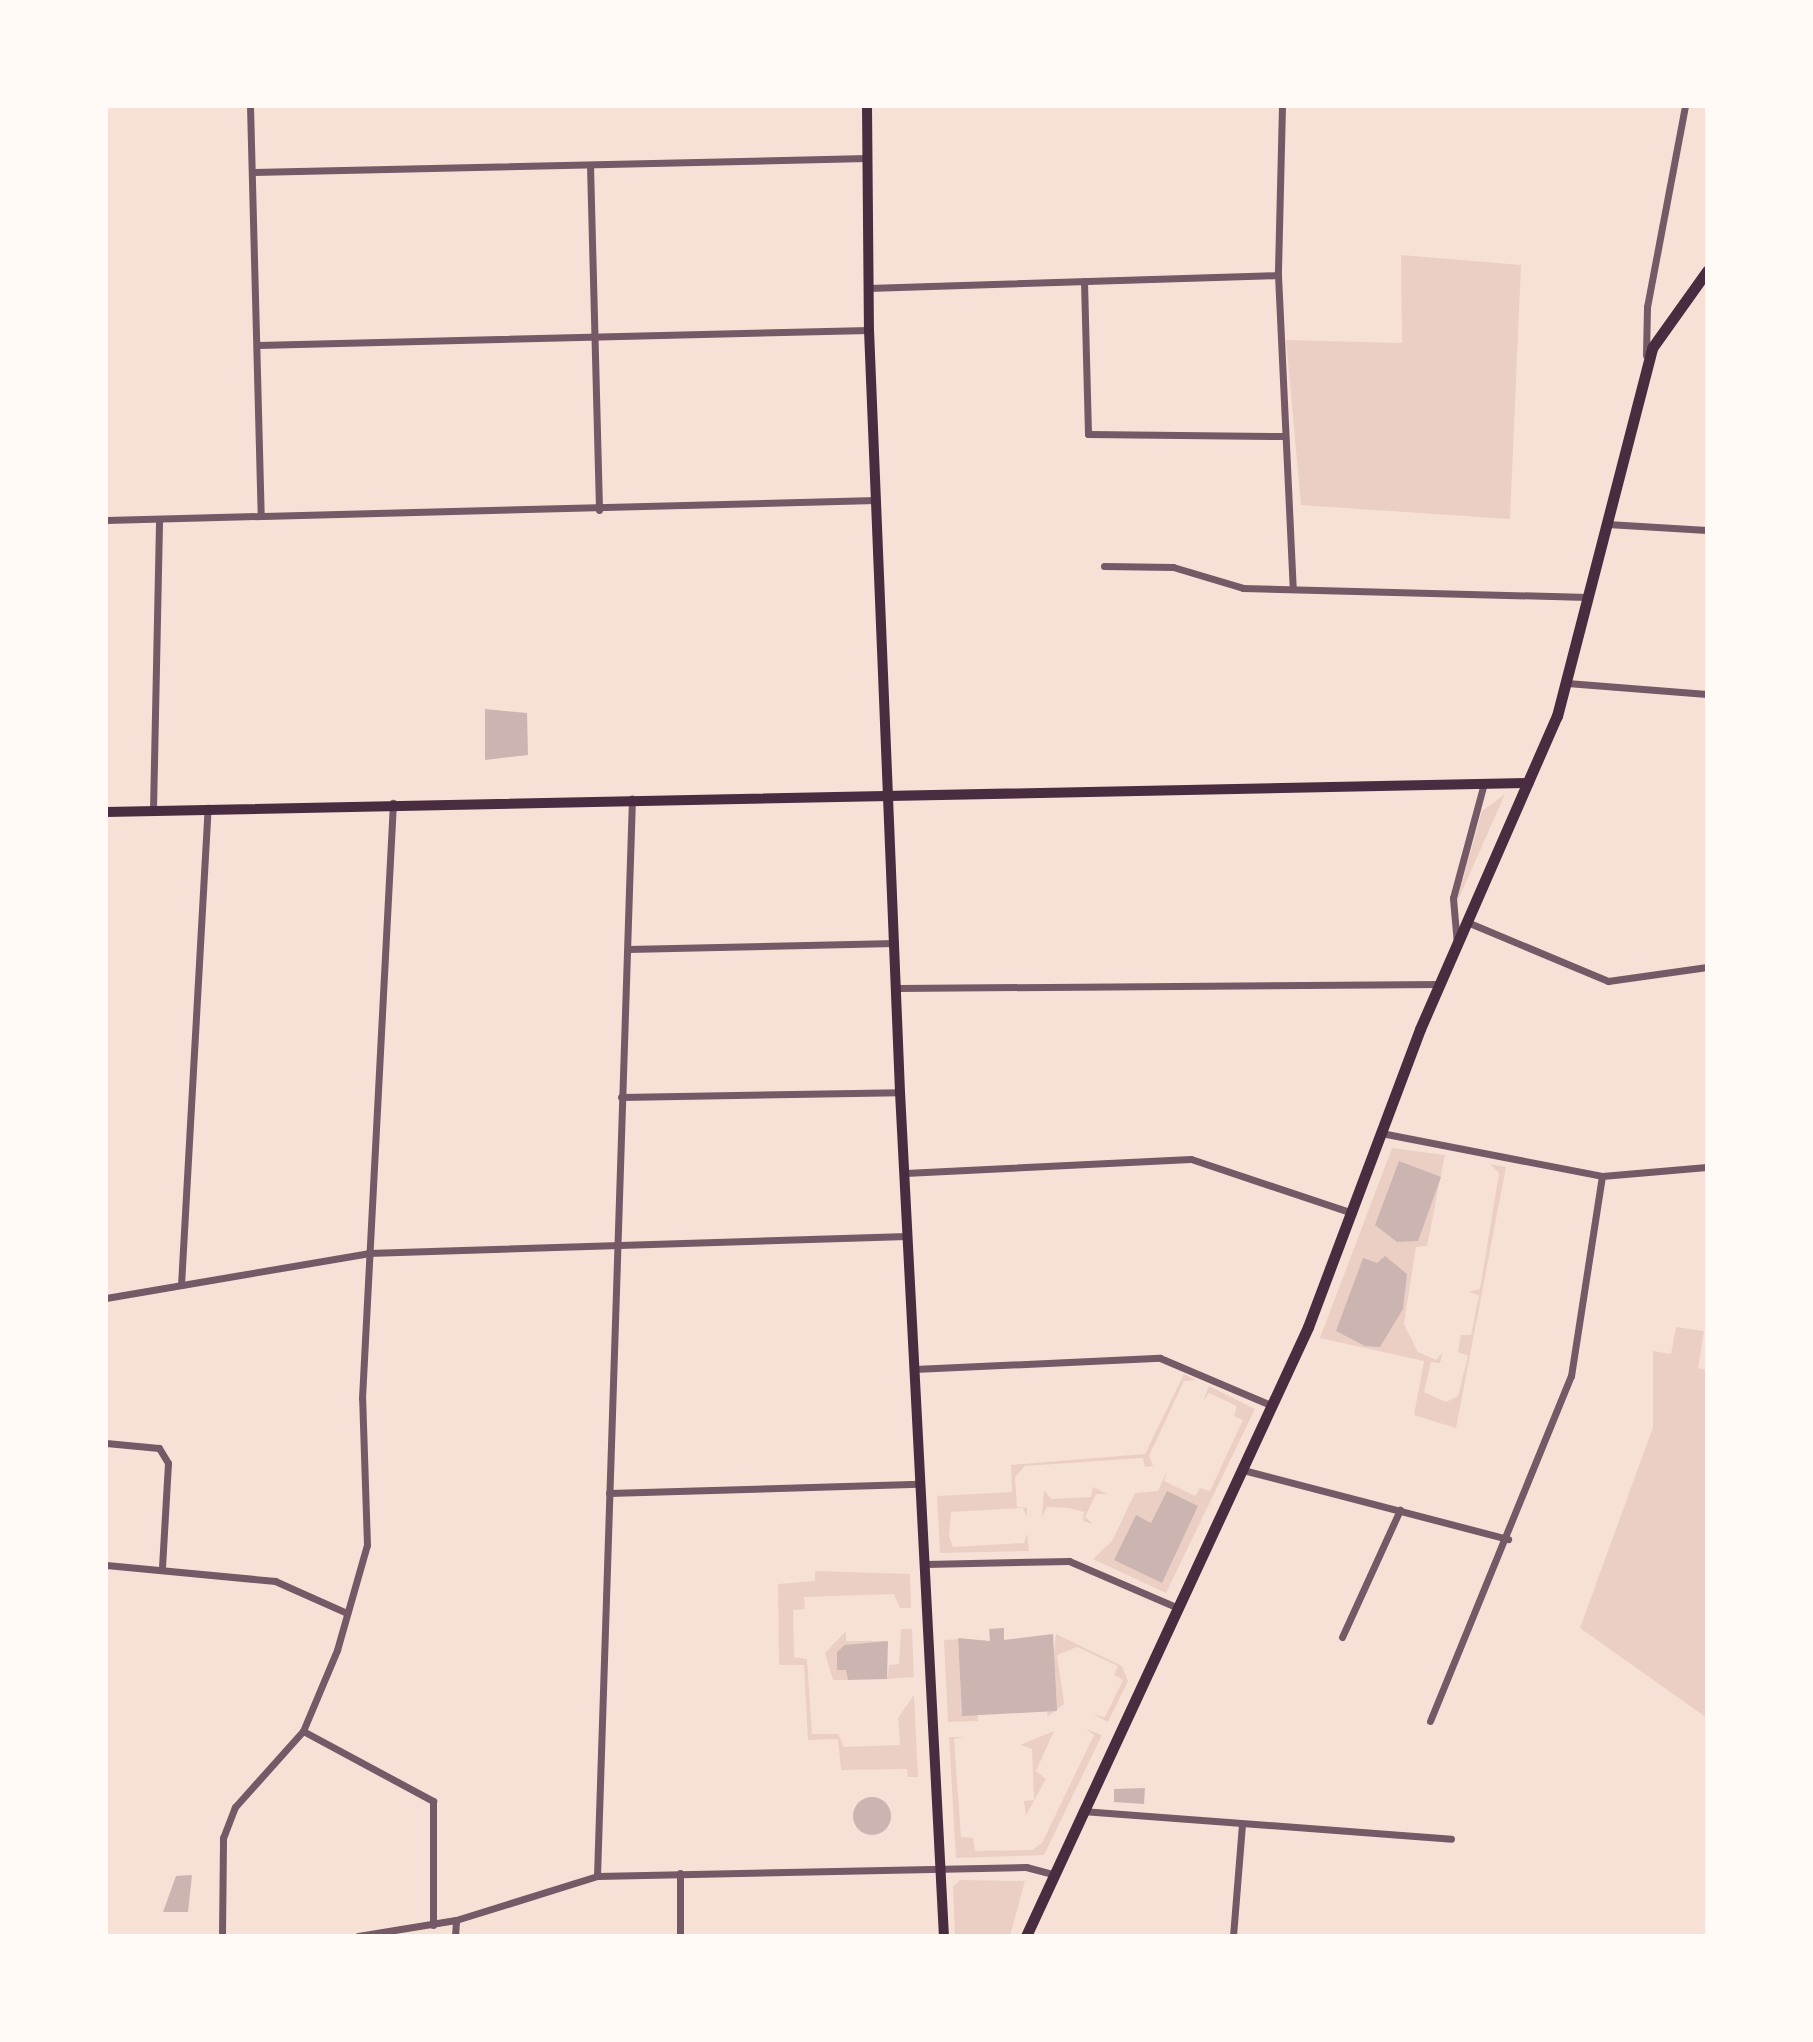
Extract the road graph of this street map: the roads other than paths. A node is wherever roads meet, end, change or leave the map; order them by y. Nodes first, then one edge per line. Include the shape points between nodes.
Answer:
1 (250, 106) edge
2 (867, 106) edge
3 (1282, 106) edge
4 (1685, 106) edge
5 (867, 158) junction
6 (590, 165) junction
7 (252, 172) junction
8 (1707, 271) edge
9 (1278, 275) junction
10 (1084, 281) junction
11 (868, 288) junction
12 (869, 330) junction
13 (594, 338) junction
14 (258, 345) junction
15 (1646, 365) junction
16 (1282, 436) junction
17 (876, 500) junction
18 (599, 510) junction
19 (261, 516) junction
20 (159, 519) junction
21 (106, 520) edge
22 (1607, 524) junction
23 (1707, 530) edge
24 (1104, 566) dead end
25 (1293, 588) junction
26 (1588, 597) junction
27 (1567, 683) junction
28 (1707, 694) edge
29 (1484, 783) junction
30 (1529, 783) junction
31 (889, 792) junction
32 (632, 798) junction
33 (393, 803) junction
34 (208, 808) junction
35 (153, 810) junction
36 (106, 812) edge
37 (1467, 922) junction
38 (895, 943) junction
39 (1457, 944) junction
40 (628, 949) junction
41 (1707, 967) edge
42 (1440, 984) junction
43 (897, 988) junction
44 (900, 1092) junction
45 (621, 1097) junction
46 (1381, 1133) junction
47 (1707, 1167) edge
48 (905, 1173) junction
49 (1602, 1176) junction
50 (1352, 1213) junction
51 (907, 1236) junction
52 (616, 1244) junction
53 (368, 1253) junction
54 (181, 1285) junction
55 (106, 1298) edge
56 (914, 1369) junction
57 (1273, 1406) junction
58 (106, 1443) edge
59 (1243, 1470) junction
60 (920, 1484) junction
61 (609, 1493) junction
62 (1400, 1510) junction
63 (1508, 1539) junction
64 (925, 1564) junction
65 (106, 1565) edge
66 (162, 1566) junction
67 (1178, 1608) junction
68 (347, 1613) junction
69 (1342, 1637) dead end
70 (1430, 1721) dead end
71 (303, 1731) junction
72 (1082, 1811) junction
73 (1242, 1824) junction
74 (1451, 1839) dead end
75 (941, 1868) junction
76 (680, 1873) junction
77 (1052, 1874) junction
78 (597, 1876) junction
79 (456, 1920) junction
80 (433, 1925) junction
81 (222, 1936) edge
82 (358, 1936) edge
83 (455, 1936) edge
84 (680, 1936) edge
85 (944, 1936) edge
86 (1026, 1936) edge
87 (1233, 1936) edge

1 - 7 street
2 - 5 main road
3 - 9 street
4 - 15 street via 1647,307
5 - 6 street
5 - 11 main road
6 - 7 street
6 - 13 street
7 - 14 street
8 - 15 main road via 1664,324
9 - 10 street
9 - 16 street
10 - 11 street
10 - 16 street via 1088,434
11 - 12 main road
12 - 13 street
12 - 17 main road
13 - 14 street
13 - 18 street
14 - 19 street
15 - 22 main road
16 - 25 street
17 - 18 street
17 - 31 main road
18 - 19 street
19 - 20 street
20 - 21 street
20 - 35 street
22 - 23 street
22 - 26 main road
24 - 25 street via 1173,567 1224,586
25 - 26 street
26 - 27 main road
27 - 28 street
27 - 30 main road
29 - 30 main road
29 - 31 main road
29 - 39 street via 1453,898
30 - 37 main road
31 - 32 main road
31 - 38 main road
32 - 33 main road
32 - 40 street
33 - 34 main road
33 - 53 street
34 - 35 main road
34 - 54 street
35 - 36 main road
37 - 39 main road
37 - 41 street via 1608,981
38 - 40 street
38 - 43 main road
39 - 42 main road
40 - 45 street
42 - 43 street
42 - 46 main road
43 - 44 main road
44 - 45 street
44 - 48 main road
45 - 52 street
46 - 49 street
46 - 50 main road
47 - 49 street
48 - 50 street via 1191,1159
48 - 51 main road
49 - 63 street via 1571,1376
50 - 57 main road
51 - 52 street
51 - 56 main road
52 - 53 street
52 - 61 street
53 - 54 street
53 - 68 street via 362,1398 369,1518
54 - 55 street
56 - 57 street via 1160,1358
56 - 60 main road
57 - 59 main road
58 - 66 street via 159,1448 168,1463
59 - 62 street
59 - 67 main road
60 - 61 street
60 - 64 main road
61 - 78 street
62 - 63 street
62 - 69 street
63 - 70 street
64 - 67 street via 1069,1561
64 - 75 main road
65 - 66 street
66 - 68 street via 275,1581
67 - 72 main road
68 - 71 street
71 - 80 street via 433,1801
71 - 81 street via 235,1807 223,1838
72 - 73 street
72 - 77 main road
73 - 74 street
73 - 87 street
75 - 76 street
75 - 77 street via 1030,1867
75 - 85 main road
76 - 78 street
76 - 84 street
77 - 86 main road
78 - 79 street
79 - 80 street
79 - 83 street
80 - 82 street

